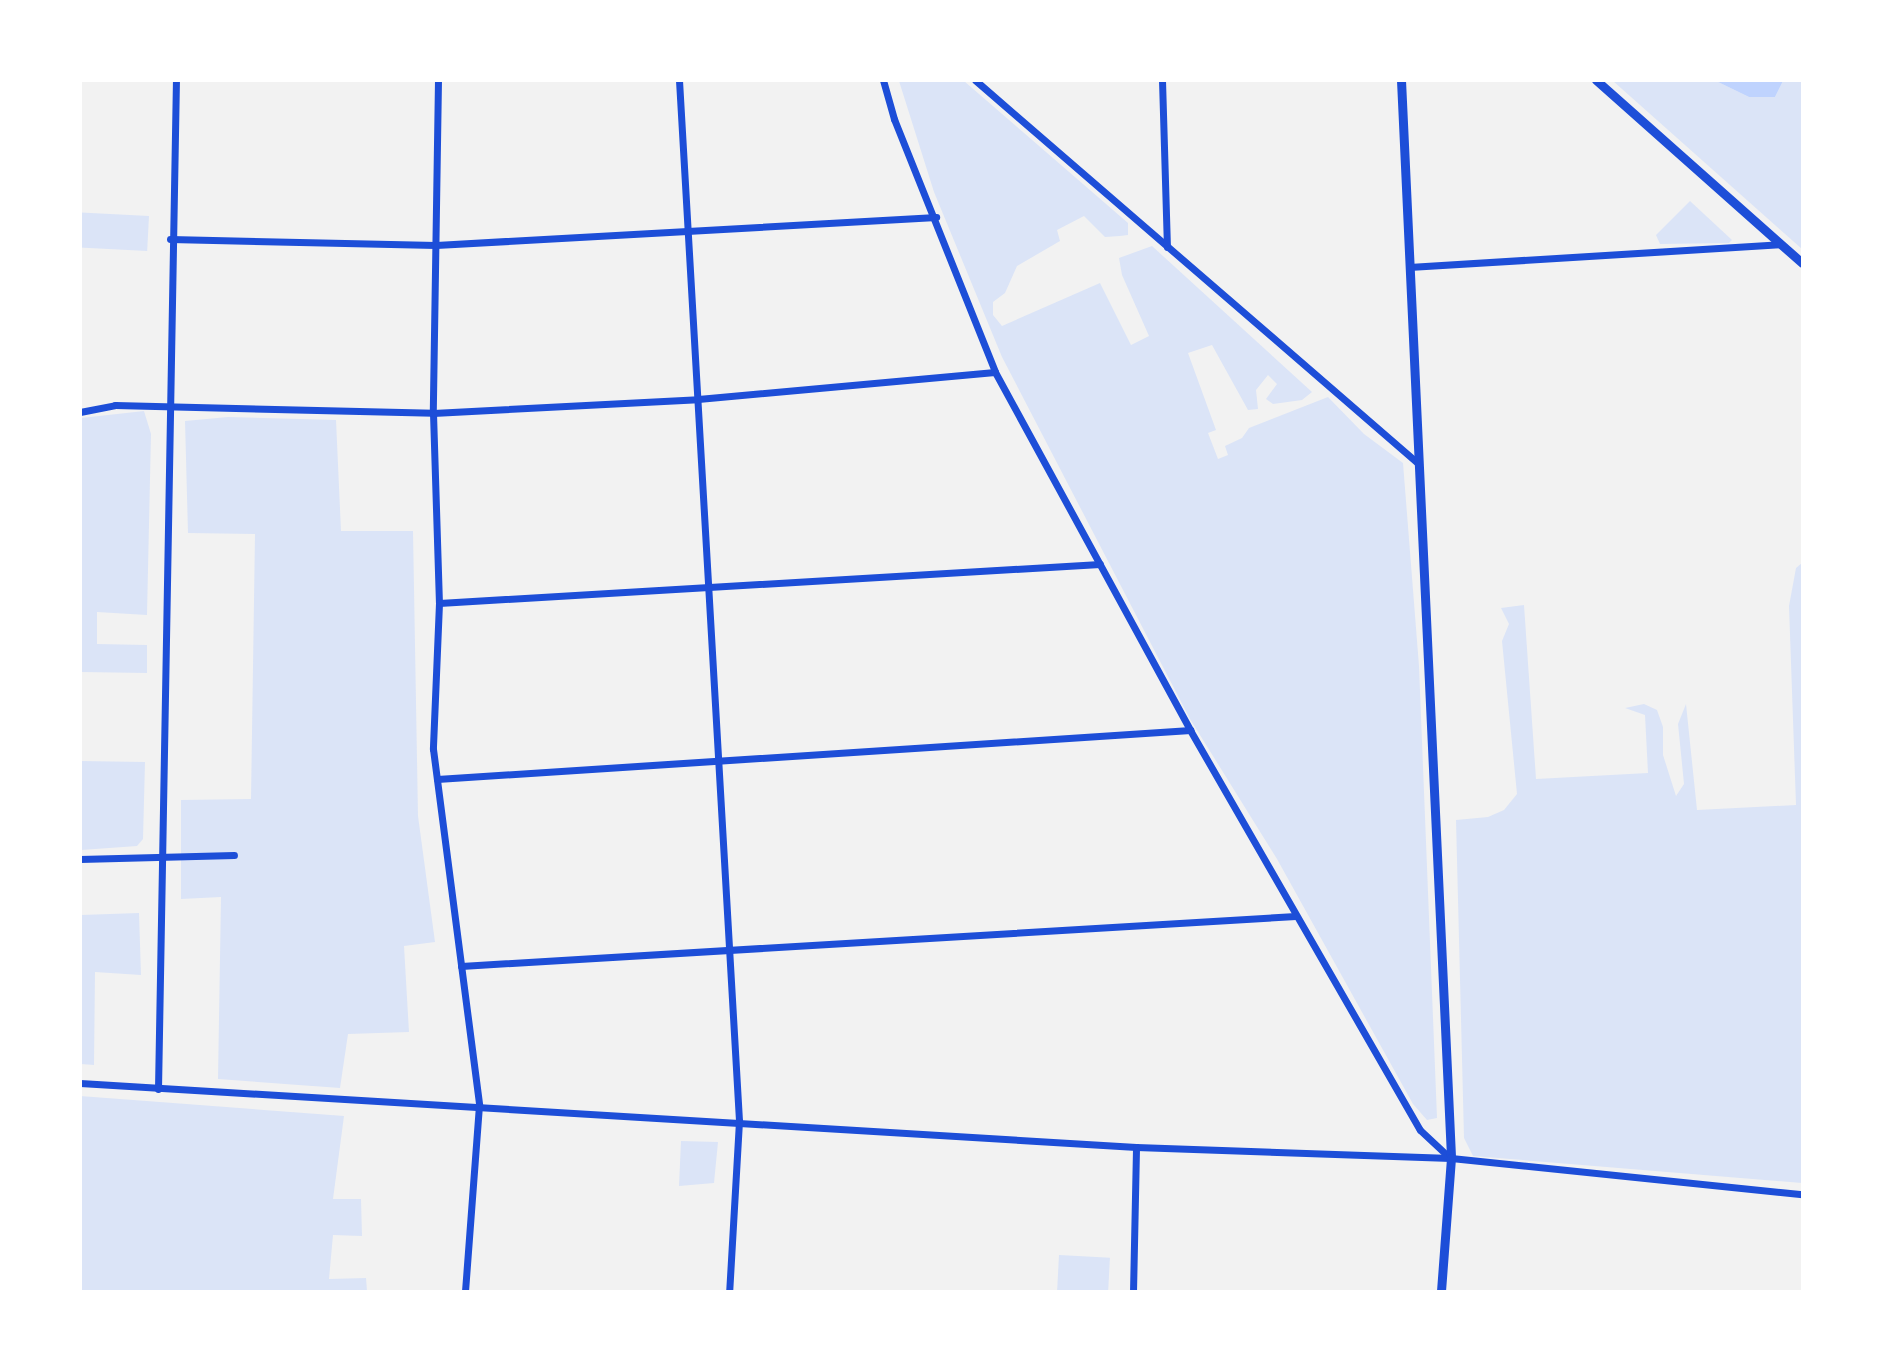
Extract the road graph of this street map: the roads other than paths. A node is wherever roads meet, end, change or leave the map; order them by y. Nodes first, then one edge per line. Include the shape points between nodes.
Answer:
1 (176, 80) edge
2 (438, 80) edge
3 (679, 80) edge
4 (883, 80) edge
5 (975, 80) edge
6 (1162, 80) edge
7 (1401, 80) edge
8 (1596, 80) edge
9 (936, 217) junction
10 (688, 232) junction
11 (170, 239) junction
12 (1781, 244) junction
13 (436, 245) junction
14 (1167, 247) junction
15 (1802, 263) edge
16 (1409, 267) junction
17 (995, 372) junction
18 (698, 399) junction
19 (167, 406) junction
20 (80, 412) edge
21 (433, 413) junction
22 (1420, 465) junction
23 (1100, 564) junction
24 (709, 589) junction
25 (439, 603) junction
26 (1190, 730) junction
27 (721, 762) junction
28 (437, 779) junction
29 (234, 855) dead end
30 (80, 859) edge
31 (162, 859) junction
32 (1296, 916) junction
33 (729, 952) junction
34 (461, 966) junction
35 (80, 1083) edge
36 (158, 1089) junction
37 (479, 1105) junction
38 (739, 1121) junction
39 (1136, 1147) junction
40 (1451, 1158) junction
41 (1802, 1194) edge
42 (466, 1292) edge
43 (729, 1292) edge
44 (1133, 1292) edge
45 (1441, 1292) edge

1 - 11 street
2 - 13 street
3 - 10 street
4 - 9 street via 894,119
5 - 14 street
6 - 14 street
7 - 16 street
8 - 12 street
9 - 10 street
9 - 17 street
10 - 13 street
10 - 18 street
11 - 13 street
11 - 19 street
12 - 15 street
12 - 16 street
13 - 21 street
14 - 22 street
16 - 22 street
17 - 18 street
17 - 23 street
18 - 21 street
18 - 24 street
19 - 20 street via 115,405
19 - 21 street
19 - 31 street
21 - 25 street
22 - 40 street
23 - 24 street
23 - 26 street
24 - 25 street
24 - 27 street
25 - 28 street via 433,749
26 - 27 street
26 - 32 street
27 - 28 street
27 - 33 street
28 - 34 street via 444,863
29 - 31 street
30 - 31 street
31 - 36 street
32 - 33 street
32 - 40 street via 1420,1130
33 - 34 street
33 - 38 street
34 - 37 street
35 - 36 street
36 - 37 street
37 - 38 street
37 - 42 street
38 - 39 street
38 - 43 street
39 - 40 street
39 - 44 street
40 - 41 street
40 - 45 street

